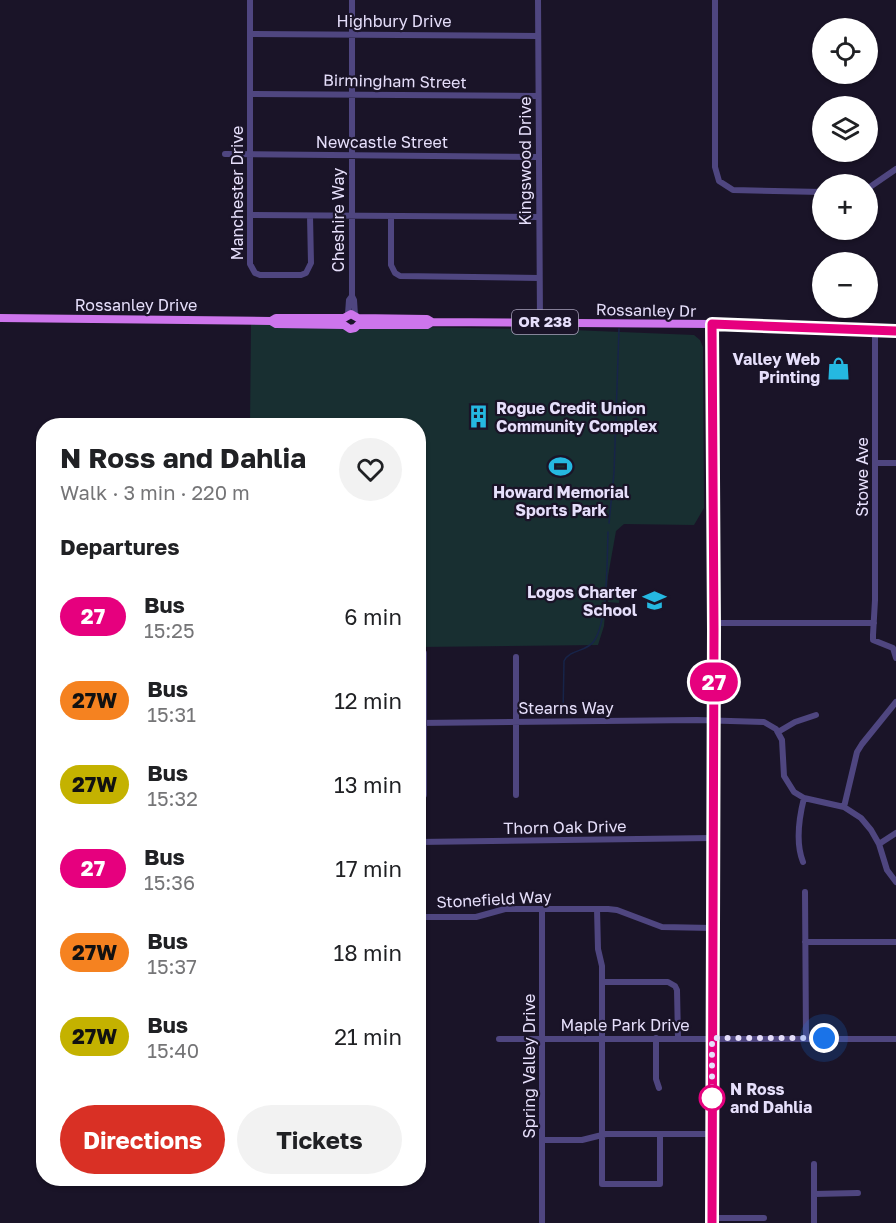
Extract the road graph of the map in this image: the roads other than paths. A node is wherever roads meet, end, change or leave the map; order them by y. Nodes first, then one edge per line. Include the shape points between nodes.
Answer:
1 (250, 0) edge
2 (352, 0) edge
3 (538, 0) edge
4 (715, 0) edge
5 (250, 34) junction
6 (352, 35) junction
7 (538, 36) junction
8 (250, 94) junction
9 (352, 95) junction
10 (538, 96) junction
11 (225, 154) dead end
12 (251, 154) junction
13 (352, 155) junction
14 (538, 157) junction
15 (896, 169) edge
16 (878, 181) edge
17 (812, 192) edge
18 (251, 215) junction
19 (352, 215) junction
20 (310, 216) junction
21 (391, 216) junction
22 (538, 217) junction
23 (539, 278) junction
24 (0, 318) edge
25 (351, 319) junction
26 (540, 321) junction
27 (432, 322) joint
28 (712, 324) junction
29 (875, 331) junction
30 (896, 331) edge
31 (875, 463) junction
32 (896, 463) edge
33 (714, 622) junction
34 (874, 623) junction
35 (894, 647) edge
36 (516, 657) dead end
37 (896, 658) edge
38 (896, 702) edge
39 (816, 715) dead end
40 (713, 720) junction
41 (516, 722) junction
42 (426, 723) edge
43 (778, 732) junction
44 (516, 795) dead end
45 (804, 798) junction
46 (844, 807) junction
47 (896, 833) edge
48 (712, 838) junction
49 (426, 842) edge
50 (879, 844) junction
51 (803, 862) dead end
52 (896, 882) edge
53 (805, 892) dead end
54 (542, 909) junction
55 (597, 909) junction
56 (426, 917) edge
57 (712, 928) junction
58 (806, 942) junction
59 (896, 942) edge
60 (602, 982) junction
61 (656, 1038) junction
62 (678, 1038) junction
63 (712, 1038) junction
64 (806, 1038) junction
65 (499, 1039) dead end
66 (542, 1039) junction
67 (602, 1039) junction
68 (896, 1039) edge
69 (659, 1088) dead end
70 (660, 1134) junction
71 (712, 1134) junction
72 (602, 1135) junction
73 (542, 1140) junction
74 (814, 1164) dead end
75 (858, 1193) dead end
76 (814, 1194) junction
77 (764, 1218) dead end
78 (712, 1221) edge
79 (542, 1223) edge
80 (814, 1223) edge

1 - 5 street, Manchester Drive
2 - 6 street, Cheshire Way
3 - 7 street, Kingswood Drive
4 - 17 street via 717,178 733,190
5 - 6 street, Highbury Drive
5 - 8 street, Manchester Drive
6 - 7 street, Highbury Drive
6 - 9 street, Cheshire Way
7 - 10 street, Kingswood Drive
8 - 9 street, Birmingham Street
8 - 12 street, Manchester Drive
9 - 10 street, Birmingham Street
9 - 13 street, Cheshire Way
10 - 14 street, Kingswood Drive
11 - 12 street, Newcastle Street
12 - 13 street, Newcastle Street
12 - 18 street, Manchester Drive
13 - 14 street, Newcastle Street
13 - 19 street, Cheshire Way
14 - 22 street, Kingswood Drive
15 - 16 street
18 - 20 street
18 - 20 street, Manchester Drive via 250,264 260,275 306,273
19 - 20 street
19 - 21 street
19 - 25 street, Cheshire Way
21 - 22 street
21 - 23 street via 391,266 400,276
22 - 23 street, Kingswood Drive
23 - 26 street, Kingswood Drive
24 - 25 main road, Rossanley Drive / OR 238
25 - 27 main road, Rossanley Drive / OR 238 via 427,325
26 - 27 main road, Rossanley Dr / OR 238
26 - 28 main road, Rossanley Dr / OR 238
28 - 29 main road, Rossanley Dr / OR 238
28 - 33 main road
29 - 30 main road, Rossanley Dr / OR 238
29 - 31 street, Stowe Ave
31 - 32 street
31 - 34 street, Stowe Ave
33 - 34 street
33 - 40 main road
34 - 35 street via 873,640
35 - 37 street
36 - 41 street
38 - 46 street via 857,752
39 - 43 street
40 - 41 street, Stearns Way
40 - 43 street, Stearns Way via 764,722
40 - 48 main road
41 - 42 street, Stearns Way
41 - 44 street
43 - 45 street via 786,781
45 - 46 street
45 - 51 street via 799,828
46 - 50 street via 866,824
47 - 50 street
48 - 49 street, Thorn Oak Drive
48 - 57 main road
50 - 52 street via 887,870
53 - 58 street
54 - 55 street, Stonefield Way
54 - 56 street, Stonefield Way
54 - 66 street, Spring Valley Drive
55 - 57 street, Stonefield Way via 617,910 662,927
55 - 60 street
57 - 63 main road
58 - 59 street
58 - 64 street
60 - 62 street via 668,982 675,986
60 - 67 street
61 - 62 street, Maple Park Drive
61 - 67 street, Maple Park Drive
61 - 69 street
62 - 63 street, Maple Park Drive
63 - 64 street, Maple Park Drive
63 - 71 main road
64 - 68 street, Maple Park Drive
65 - 66 street, Maple Park Drive
66 - 67 street, Maple Park Drive
66 - 73 street, Spring Valley Drive
67 - 72 street
70 - 71 street
70 - 72 street
70 - 72 street via 660,1184 602,1184
71 - 78 main road
72 - 73 street via 582,1140
73 - 79 street, Spring Valley Drive
74 - 76 street
75 - 76 street
76 - 80 street
77 - 78 street

